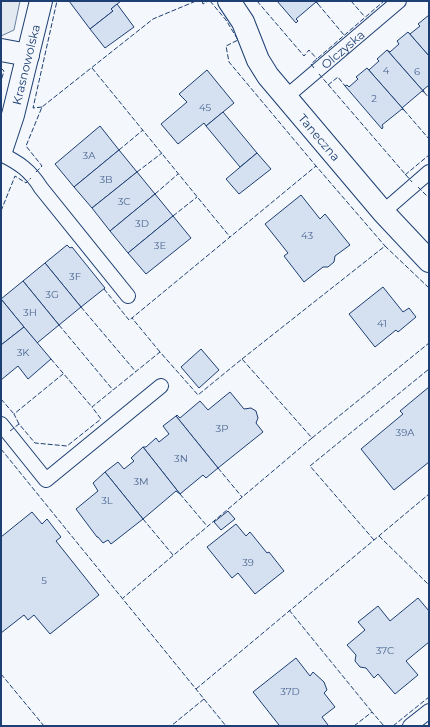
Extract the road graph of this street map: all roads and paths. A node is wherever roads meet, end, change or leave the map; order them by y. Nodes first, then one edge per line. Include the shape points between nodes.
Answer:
1 (41, 1) edge
2 (229, 1) edge
3 (399, 1) edge
4 (1, 50) edge
5 (28, 55) junction
6 (286, 97) junction
7 (1, 152) edge
8 (429, 172) edge
9 (383, 212) junction
10 (429, 260) edge
11 (128, 296) dead end
12 (161, 386) dead end
13 (1, 424) edge
14 (429, 711) edge
15 (410, 726) edge

1 - 5 street, Krasnowolska
2 - 6 street, Taneczna via 243,22 262,68
3 - 6 lane, Olczyska
4 - 5 street
5 - 7 street, Krasnowolska
6 - 9 street, Taneczna
7 - 11 lane via 33,175
8 - 9 lane
9 - 10 street, Taneczna
12 - 13 lane via 46,480
14 - 15 lane

